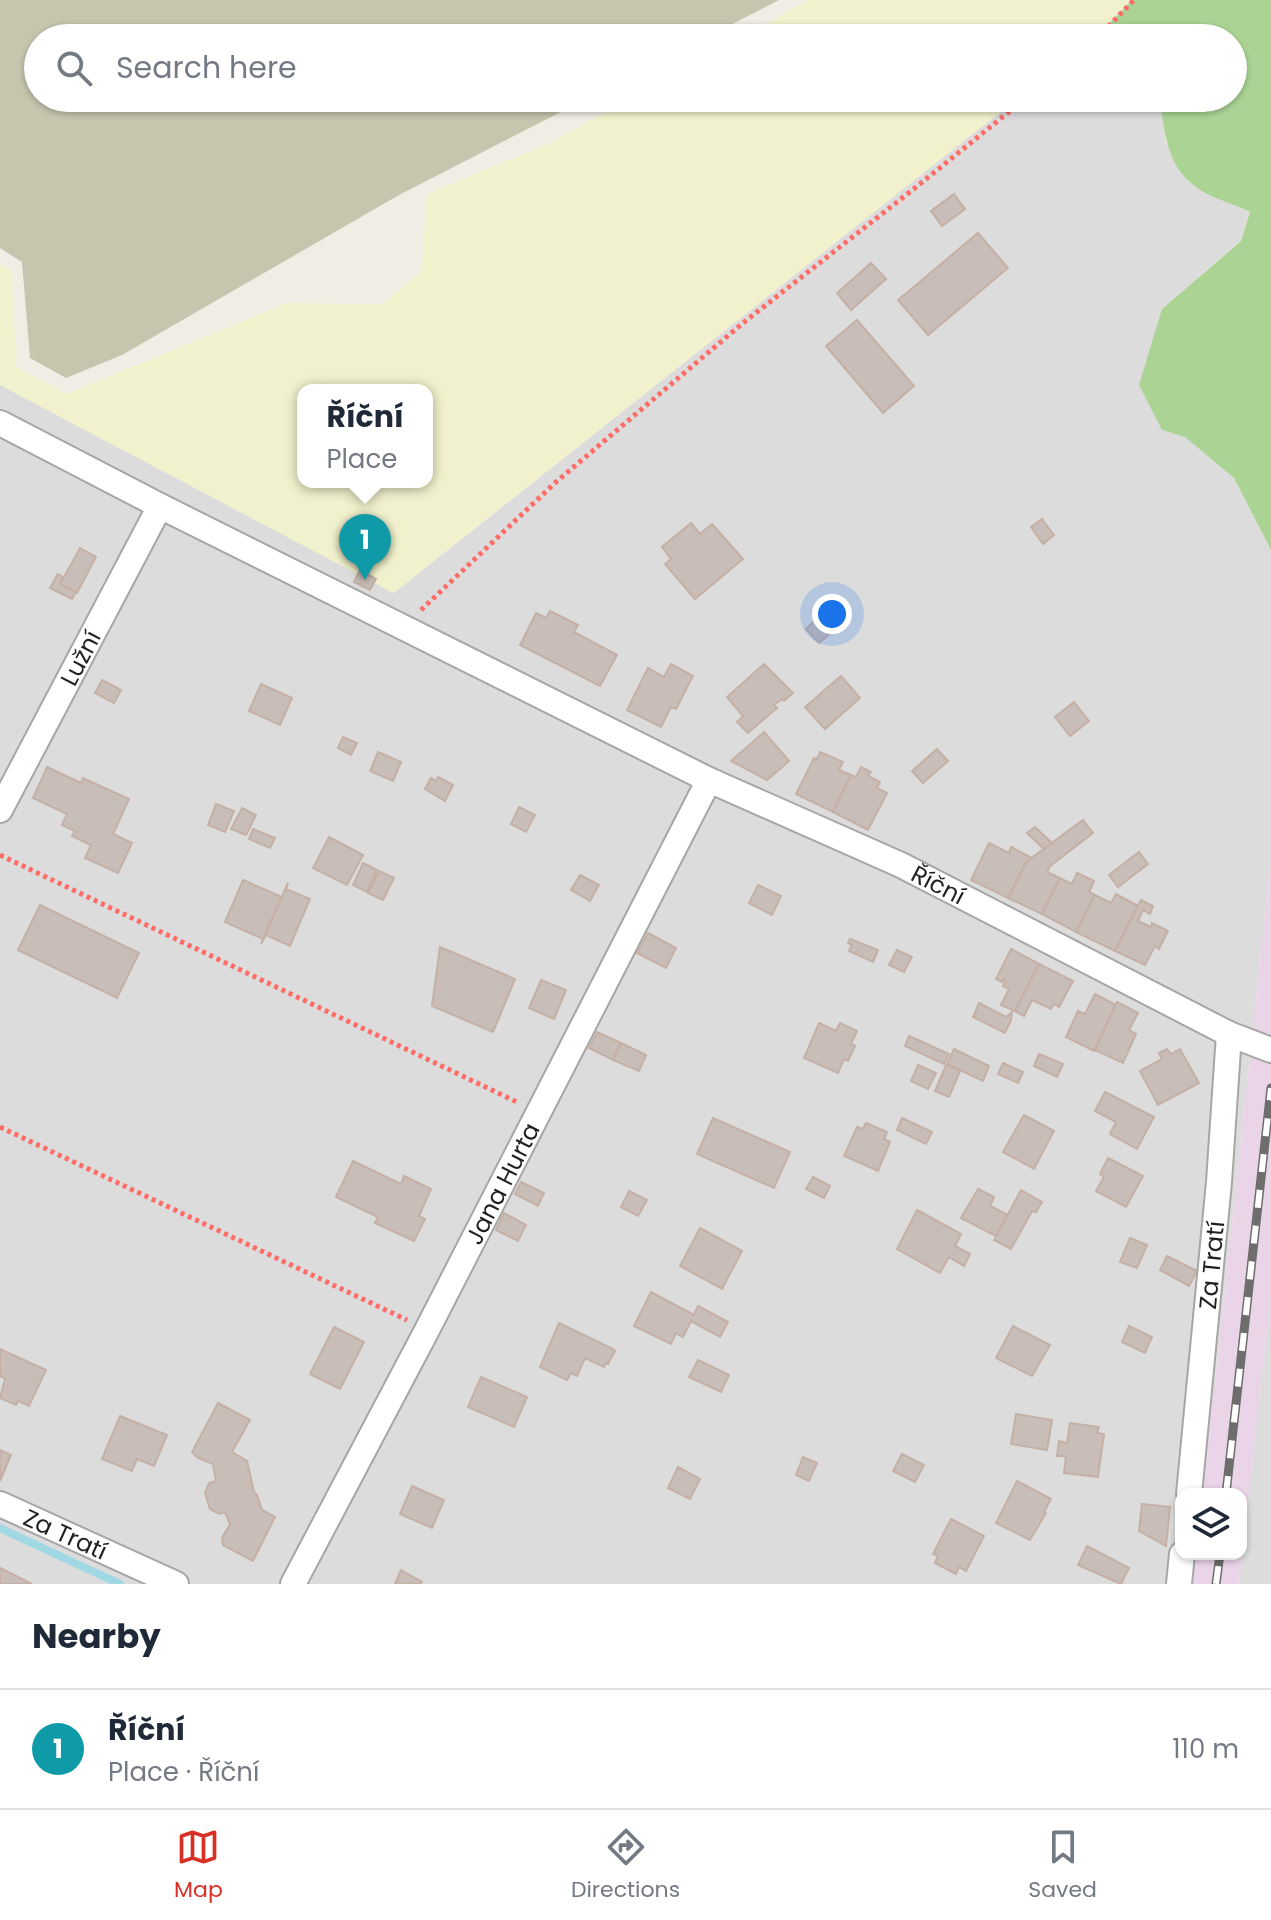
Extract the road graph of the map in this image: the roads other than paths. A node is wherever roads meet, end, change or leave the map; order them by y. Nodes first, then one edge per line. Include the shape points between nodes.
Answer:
1 (0, 423) edge
2 (160, 506) junction
3 (709, 780) junction
4 (0, 810) edge
5 (1229, 1034) junction
6 (1271, 1050) edge
7 (1190, 1488) edge
8 (0, 1504) edge
9 (1181, 1560) edge
10 (176, 1584) edge
11 (293, 1584) edge
12 (1179, 1584) edge

1 - 2 street, Říční
2 - 3 street, Říční
2 - 4 street, Lužní
3 - 5 street, Říční via 901,865
3 - 11 street, Jana Hurta
5 - 6 street, Říční
5 - 7 street, Za Tratí
8 - 10 street, Za Tratí
9 - 12 street

